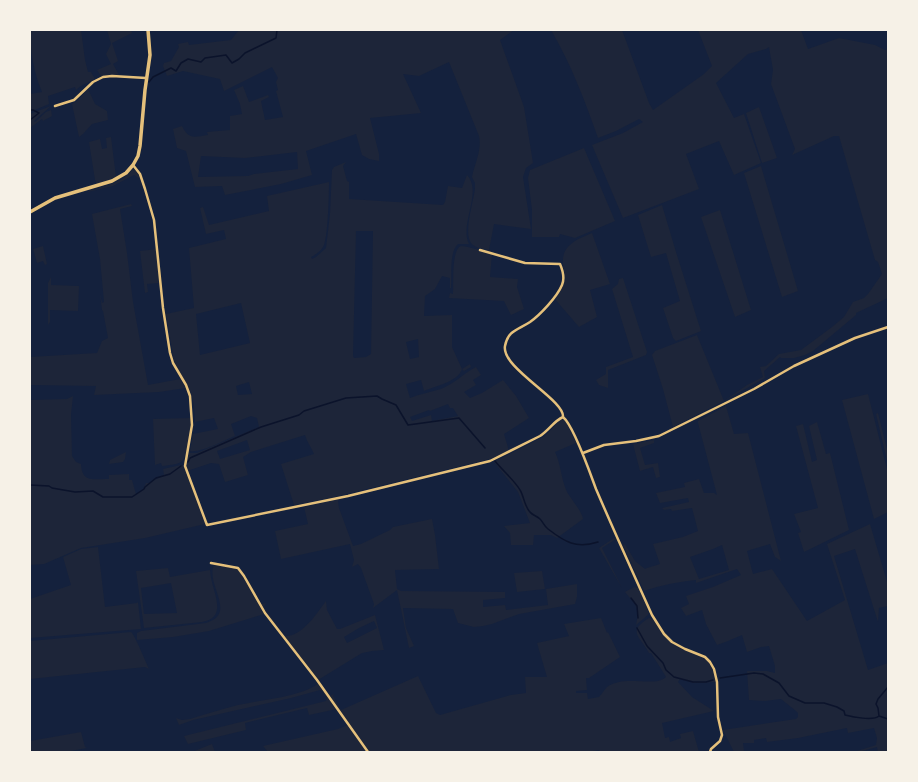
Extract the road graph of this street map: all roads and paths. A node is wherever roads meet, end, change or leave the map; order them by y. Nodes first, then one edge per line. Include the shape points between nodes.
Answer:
1 (148, 30) edge
2 (146, 78) junction
3 (55, 106) dead end
4 (133, 165) junction
5 (30, 212) edge
6 (480, 250) dead end
7 (888, 327) edge
8 (563, 417) junction
9 (583, 453) junction
10 (211, 563) dead end
11 (368, 752) edge
12 (710, 752) edge

1 - 2 street via 150,56
2 - 3 street via 103,77 93,82 74,100
2 - 4 street via 140,146
4 - 5 street via 119,178 62,196
4 - 8 street via 140,174 154,220 170,353 190,396 192,425 185,466 187,476 207,525 341,497 490,461 540,436
6 - 8 street via 525,263 560,264 564,275 562,285 530,323 509,335 504,349 506,356 529,381 556,403 563,412
7 - 9 street via 855,338 794,366 754,389 659,436 604,445
8 - 9 street via 568,421
9 - 12 street via 652,615 672,642 705,657 714,669 722,735
10 - 11 street via 238,568 265,613

